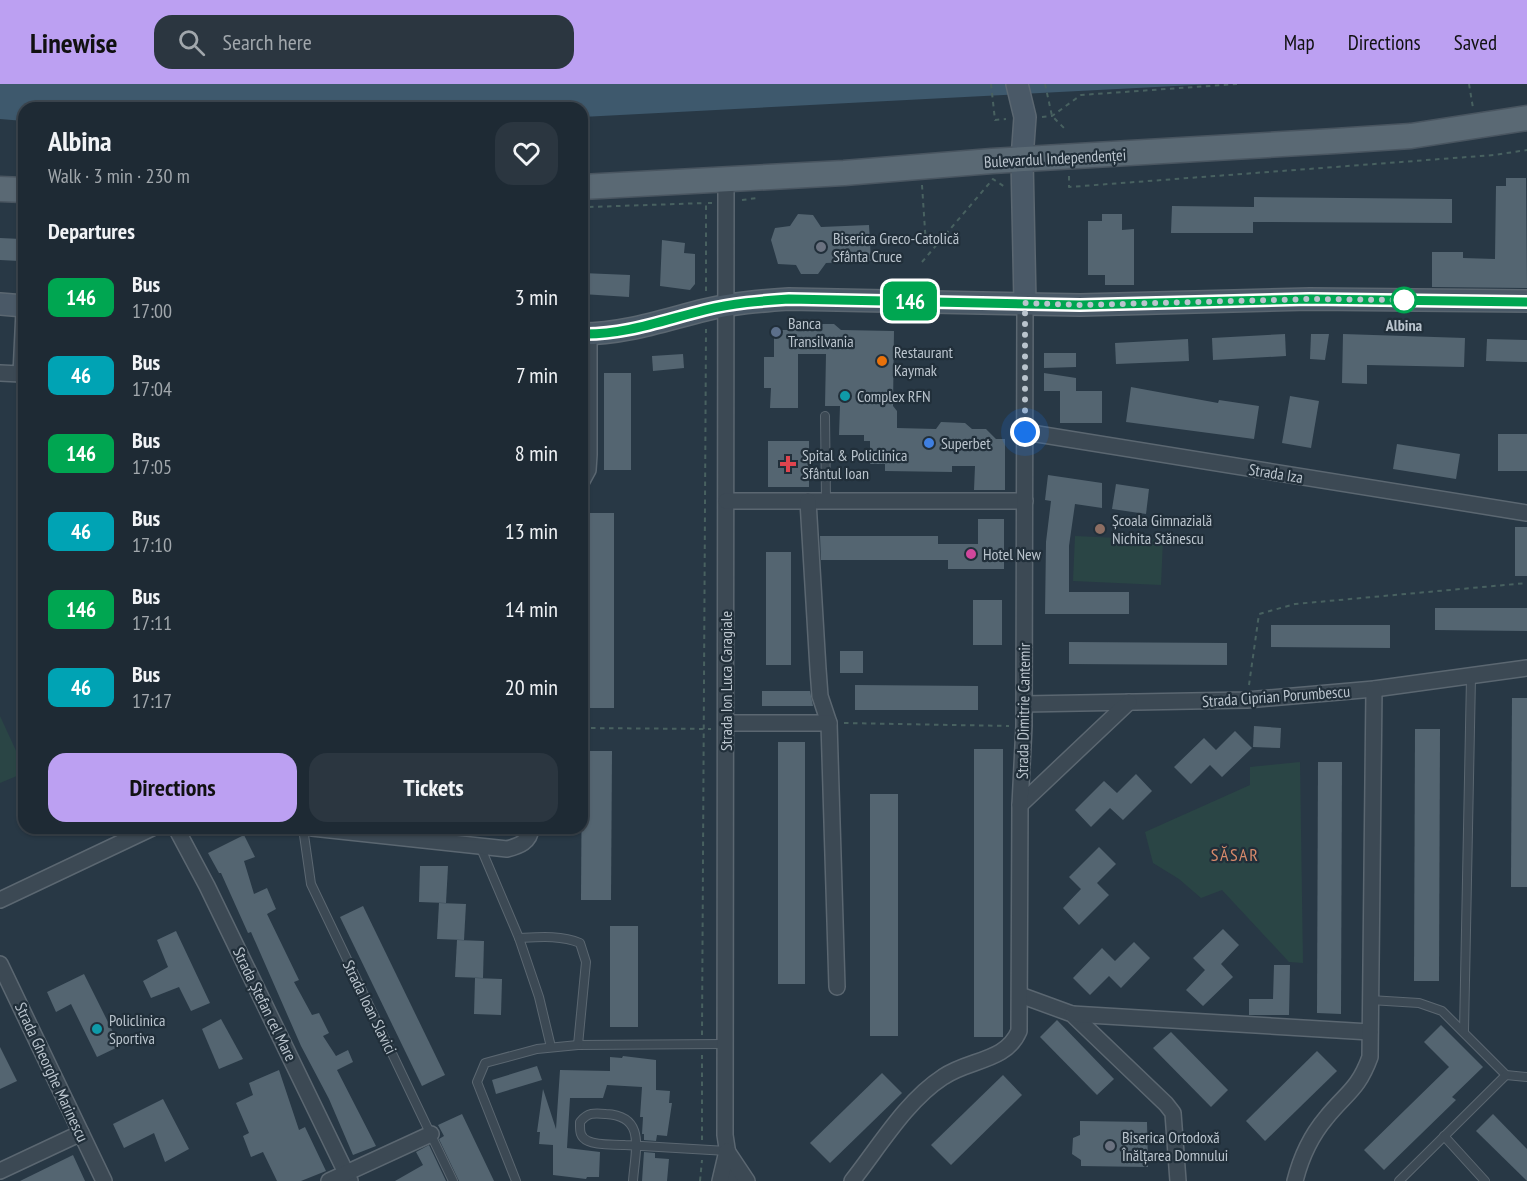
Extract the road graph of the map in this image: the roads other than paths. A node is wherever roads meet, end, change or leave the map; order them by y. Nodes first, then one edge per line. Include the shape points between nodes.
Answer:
1 (1019, 91) edge
2 (1527, 118) edge
3 (1022, 169) junction
4 (588, 187) edge
5 (0, 189) edge
6 (18, 190) edge
7 (726, 191) junction
8 (1527, 302) edge
9 (1025, 303) junction
10 (0, 304) edge
11 (18, 306) edge
12 (716, 308) junction
13 (588, 334) edge
14 (0, 373) edge
15 (18, 374) edge
16 (825, 416) dead end
17 (1025, 432) junction
18 (726, 501) junction
19 (808, 501) junction
20 (826, 501) junction
21 (1025, 501) junction
22 (1527, 513) edge
23 (1527, 668) edge
24 (1471, 677) junction
25 (1374, 689) junction
26 (1129, 702) junction
27 (1024, 704) junction
28 (829, 723) junction
29 (726, 726) junction
30 (1020, 805) junction
31 (139, 834) edge
32 (179, 834) edge
33 (304, 834) edge
34 (368, 834) edge
35 (529, 834) edge
36 (480, 846) junction
37 (0, 900) edge
38 (519, 938) junction
39 (0, 964) edge
40 (837, 987) dead end
41 (1020, 995) junction
42 (1370, 1000) junction
43 (1072, 1014) junction
44 (1464, 1031) junction
45 (1370, 1032) junction
46 (725, 1044) junction
47 (578, 1045) junction
48 (551, 1047) junction
49 (1506, 1075) junction
50 (1527, 1077) edge
51 (81, 1133) junction
52 (431, 1134) junction
53 (1444, 1136) junction
54 (635, 1146) junction
55 (727, 1151) junction
56 (0, 1172) edge
57 (349, 1177) edge
58 (104, 1181) edge
59 (329, 1181) edge
60 (453, 1181) edge
61 (516, 1181) edge
62 (633, 1181) edge
63 (720, 1181) edge
64 (732, 1181) edge
65 (747, 1181) edge
66 (852, 1181) edge
67 (1178, 1181) edge
68 (1295, 1181) edge
69 (1399, 1181) edge
70 (1485, 1181) edge

1 - 3 street, Strada Dimitrie Cantemir via 1025,117
2 - 3 main road, Bulevardul Independenței via 1411,136
3 - 7 main road, Bulevardul Independenței
3 - 9 street, Strada Dimitrie Cantemir
4 - 7 main road, Bulevardul Independenței
5 - 6 main road
7 - 12 street, Strada Ion Luca Caragiale
8 - 9 street via 1310,299
9 - 12 street via 789,299
9 - 17 street, Strada Dimitrie Cantemir
10 - 11 street
12 - 13 street via 647,326
12 - 18 street, Strada Ion Luca Caragiale
14 - 15 street
16 - 20 lane
17 - 21 street, Strada Dimitrie Cantemir
17 - 22 street, Strada Iza
18 - 19 street
18 - 29 street, Strada Ion Luca Caragiale
19 - 20 street
19 - 28 street via 819,687
20 - 21 street
21 - 27 street, Strada Dimitrie Cantemir
23 - 24 street, Strada Ciprian Porumbescu
24 - 25 street, Strada Ciprian Porumbescu
24 - 44 lane
25 - 26 street, Strada Ciprian Porumbescu via 1247,700
25 - 42 street
26 - 27 street, Strada Ciprian Porumbescu
26 - 30 street
27 - 30 street, Strada Dimitrie Cantemir
28 - 29 street
28 - 40 street
29 - 46 street, Strada Ion Luca Caragiale
30 - 41 street, Strada Dimitrie Cantemir
31 - 37 street
32 - 57 street, Strada Ștefan cel Mare
33 - 52 lane, Strada Ioan Slavici via 311,884
34 - 36 street
35 - 36 street via 520,846
36 - 38 lane
38 - 47 lane via 549,937 580,943 586,962
38 - 48 lane
39 - 51 street, Strada Gheorghe Marinescu
41 - 43 street
41 - 66 street, Strada Dimitrie Cantemir via 1019,1031 1013,1044 1003,1052 941,1077 911,1106
42 - 44 lane via 1419,1004 1442,1011
42 - 45 street
43 - 45 street
43 - 67 street via 1173,1113
44 - 49 lane
45 - 68 street via 1370,1057 1362,1078 1308,1142
46 - 47 lane
46 - 55 street, Strada Ion Luca Caragiale
47 - 48 lane
48 - 61 lane via 485,1064 477,1082
49 - 50 lane
49 - 53 lane
51 - 56 street
51 - 58 street, Strada Gheorghe Marinescu
52 - 57 street
52 - 60 lane, Strada Ioan Slavici
53 - 69 lane
53 - 70 lane
54 - 54 lane via 634,1127 620,1114 590,1114 580,1122 580,1133 588,1142
54 - 55 lane
54 - 62 lane
55 - 63 street
55 - 64 street, Strada Ion Luca Caragiale
55 - 65 street
57 - 59 street

